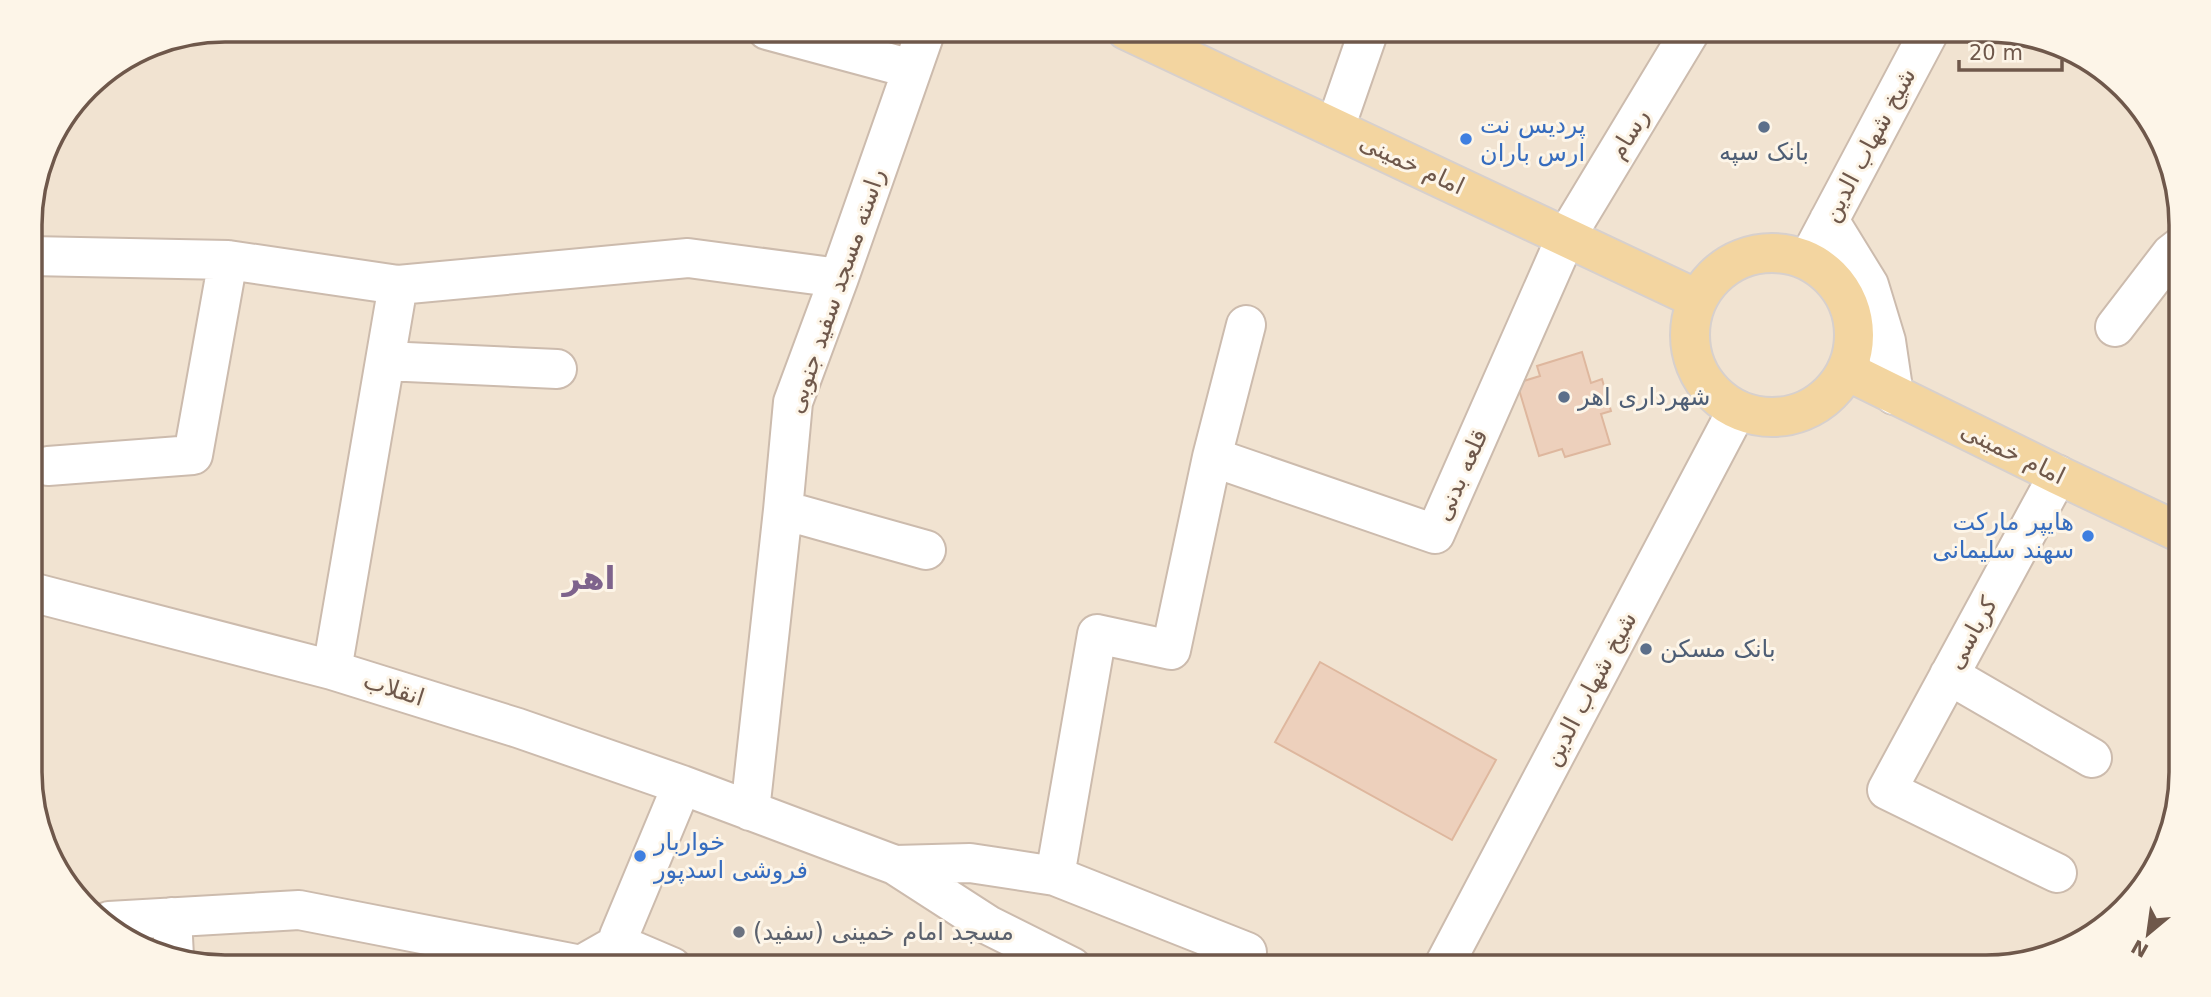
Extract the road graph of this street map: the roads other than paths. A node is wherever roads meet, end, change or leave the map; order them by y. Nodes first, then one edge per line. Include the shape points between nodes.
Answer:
1 (812, 42) edge
2 (922, 42) edge
3 (1152, 42) edge
4 (1365, 42) edge
5 (1685, 42) edge
6 (1924, 42) edge
7 (912, 69) junction
8 (1335, 128) junction
9 (1829, 220) junction
10 (1566, 237) junction
11 (42, 256) edge
12 (2169, 257) edge
13 (228, 260) junction
14 (1808, 260) junction
15 (839, 278) junction
16 (398, 285) junction
17 (1697, 299) junction
18 (1246, 325) dead end
19 (2115, 327) dead end
20 (385, 361) junction
21 (557, 369) dead end
22 (1847, 371) junction
23 (1894, 395) junction
24 (1737, 410) junction
25 (1212, 457) junction
26 (48, 466) dead end
27 (2058, 475) junction
28 (783, 510) junction
29 (2169, 528) edge
30 (926, 550) dead end
31 (42, 595) edge
32 (332, 670) junction
33 (1949, 675) junction
34 (2092, 758) dead end
35 (682, 785) junction
36 (750, 811) junction
37 (895, 865) junction
38 (2057, 873) dead end
39 (1055, 876) junction
40 (172, 917) junction
41 (118, 920) edge
42 (618, 944) junction
43 (174, 948) edge
44 (1247, 952) dead end
45 (530, 955) edge
46 (599, 955) edge
47 (644, 955) edge
48 (1048, 955) edge
49 (1449, 955) edge

1 - 7 street
2 - 7 street, راسته مسجد سفید جنوبی
3 - 8 main road, امام خمینی
4 - 8 street
5 - 10 street, رسام
6 - 9 street, شیخ شهاب الدین
7 - 15 street, راسته مسجد سفید جنوبی
8 - 10 main road, امام خمینی
9 - 14 street, شیخ شهاب الدین
9 - 23 street via 1869,285 1886,341
10 - 17 main road, امام خمینی
10 - 25 street, قلعه بدنی via 1435,534
11 - 13 street
12 - 19 street
13 - 16 street
13 - 26 street via 193,454
14 - 17 main road via 1783,253 1757,254 1732,262 1712,278
14 - 22 main road via 1829,275 1845,296 1854,321
15 - 16 street via 688,258
15 - 28 street, راسته مسجد سفید جنوبی via 793,402
16 - 20 street
17 - 24 main road via 1690,324 1690,350 1707,385
18 - 25 street
20 - 21 street
20 - 32 street
22 - 23 main road, امام خمینی
22 - 24 main road via 1833,392 1812,408 1788,417 1762,418
23 - 27 main road, امام خمینی
24 - 49 street, شیخ شهاب الدین
25 - 39 street via 1171,650 1097,635
27 - 29 main road, امام خمینی
27 - 33 street, کرباسی
28 - 30 street
28 - 36 street, راسته مسجد سفید جنوبی
31 - 32 street, انقلاب
32 - 35 street, انقلاب
33 - 34 street
33 - 38 street, کرباسی via 1887,790
35 - 36 street, انقلاب
35 - 42 street
36 - 37 street, انقلاب
37 - 39 street via 970,863
37 - 48 street via 988,925
39 - 44 street
40 - 41 street
40 - 43 street
40 - 45 street via 299,910
42 - 46 street
42 - 47 street

